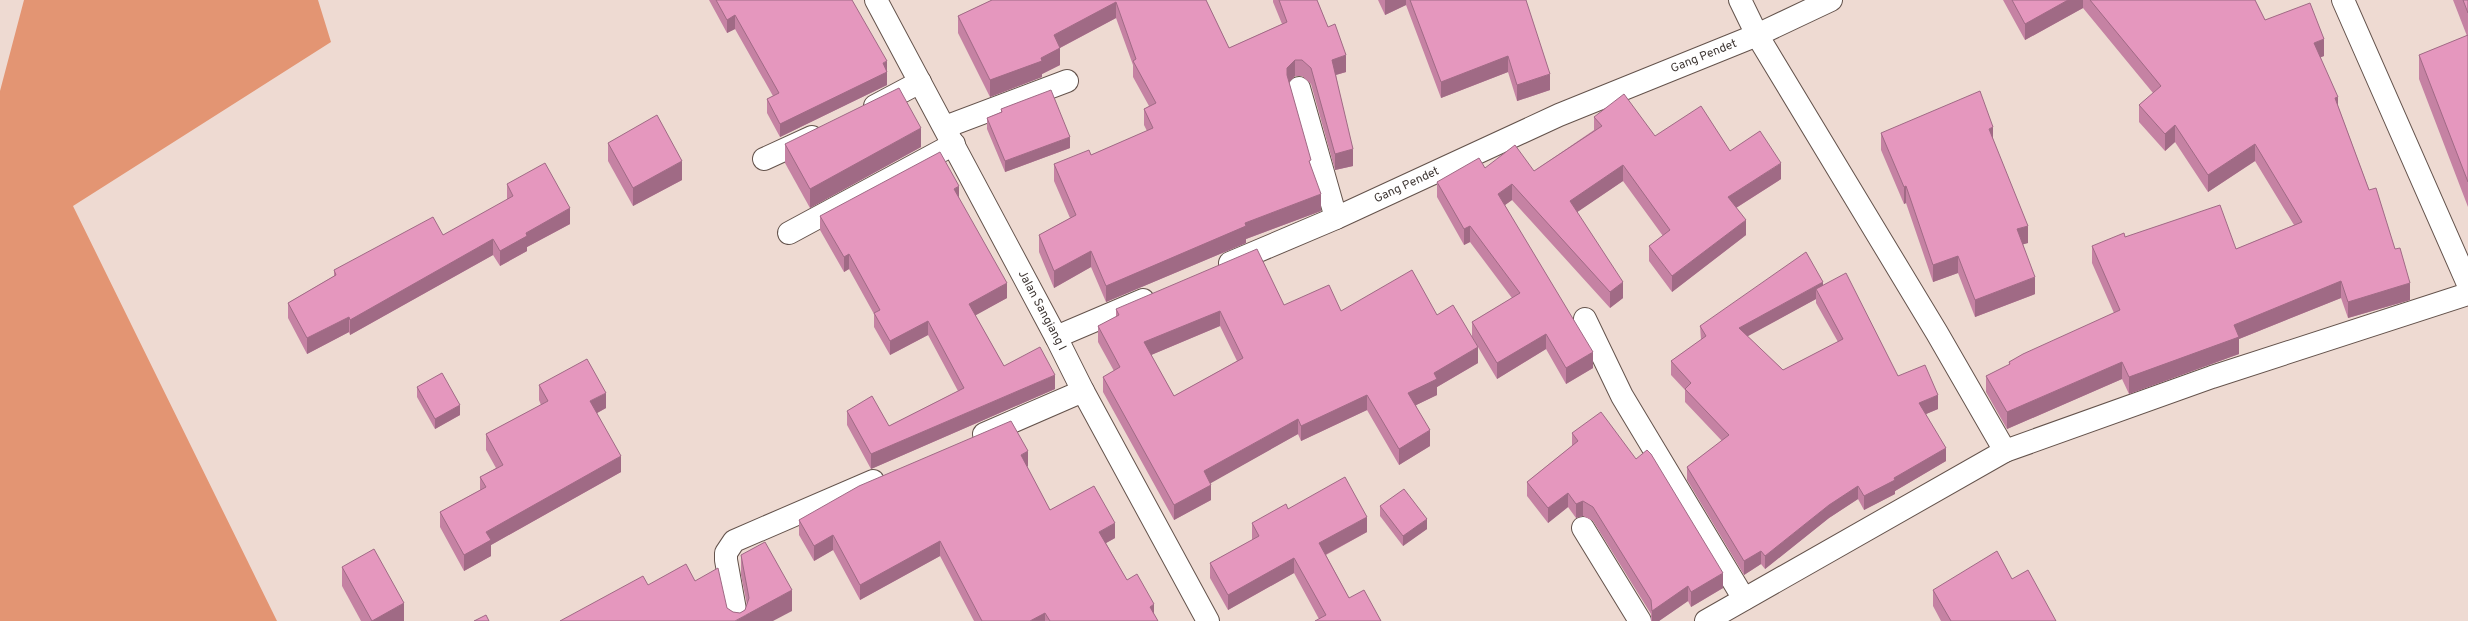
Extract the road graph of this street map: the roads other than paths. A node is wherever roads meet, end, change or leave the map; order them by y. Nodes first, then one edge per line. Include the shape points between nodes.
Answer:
1 (876, 0) edge
2 (1740, 0) edge
3 (1831, 0) edge
4 (2343, 0) edge
5 (1757, 35) junction
6 (1067, 81) dead end
7 (920, 82) junction
8 (1299, 88) dead end
9 (855, 117) edge
10 (831, 128) edge
11 (950, 136) junction
12 (764, 159) dead end
13 (1336, 218) junction
14 (789, 233) dead end
15 (1214, 270) edge
16 (2468, 284) edge
17 (1164, 291) edge
18 (2468, 294) edge
19 (1585, 319) dead end
20 (1056, 337) junction
21 (1083, 391) junction
22 (966, 441) edge
23 (2004, 451) junction
24 (894, 472) edge
25 (1583, 528) dead end
26 (1744, 599) junction
27 (737, 621) edge
28 (1208, 621) edge
29 (1640, 621) edge
30 (1706, 621) edge

1 - 7 street, Jalan Sangiang I
2 - 5 street
3 - 5 street, Gang Pendet
4 - 16 street
5 - 13 street, Gang Pendet via 1559,116
5 - 23 street via 1938,332
6 - 11 street
7 - 9 street
7 - 11 street, Jalan Sangiang I
8 - 13 street
10 - 12 street
11 - 14 street
11 - 20 street, Jalan Sangiang I
13 - 15 street, Gang Pendet
17 - 20 street
18 - 23 street via 2212,377
19 - 26 street via 1622,396
20 - 21 street, Jalan Sangiang I
21 - 22 street
21 - 28 street, Jalan Sangiang I
23 - 26 street
24 - 27 street via 734,541 726,553 726,560
25 - 29 street
26 - 30 street

